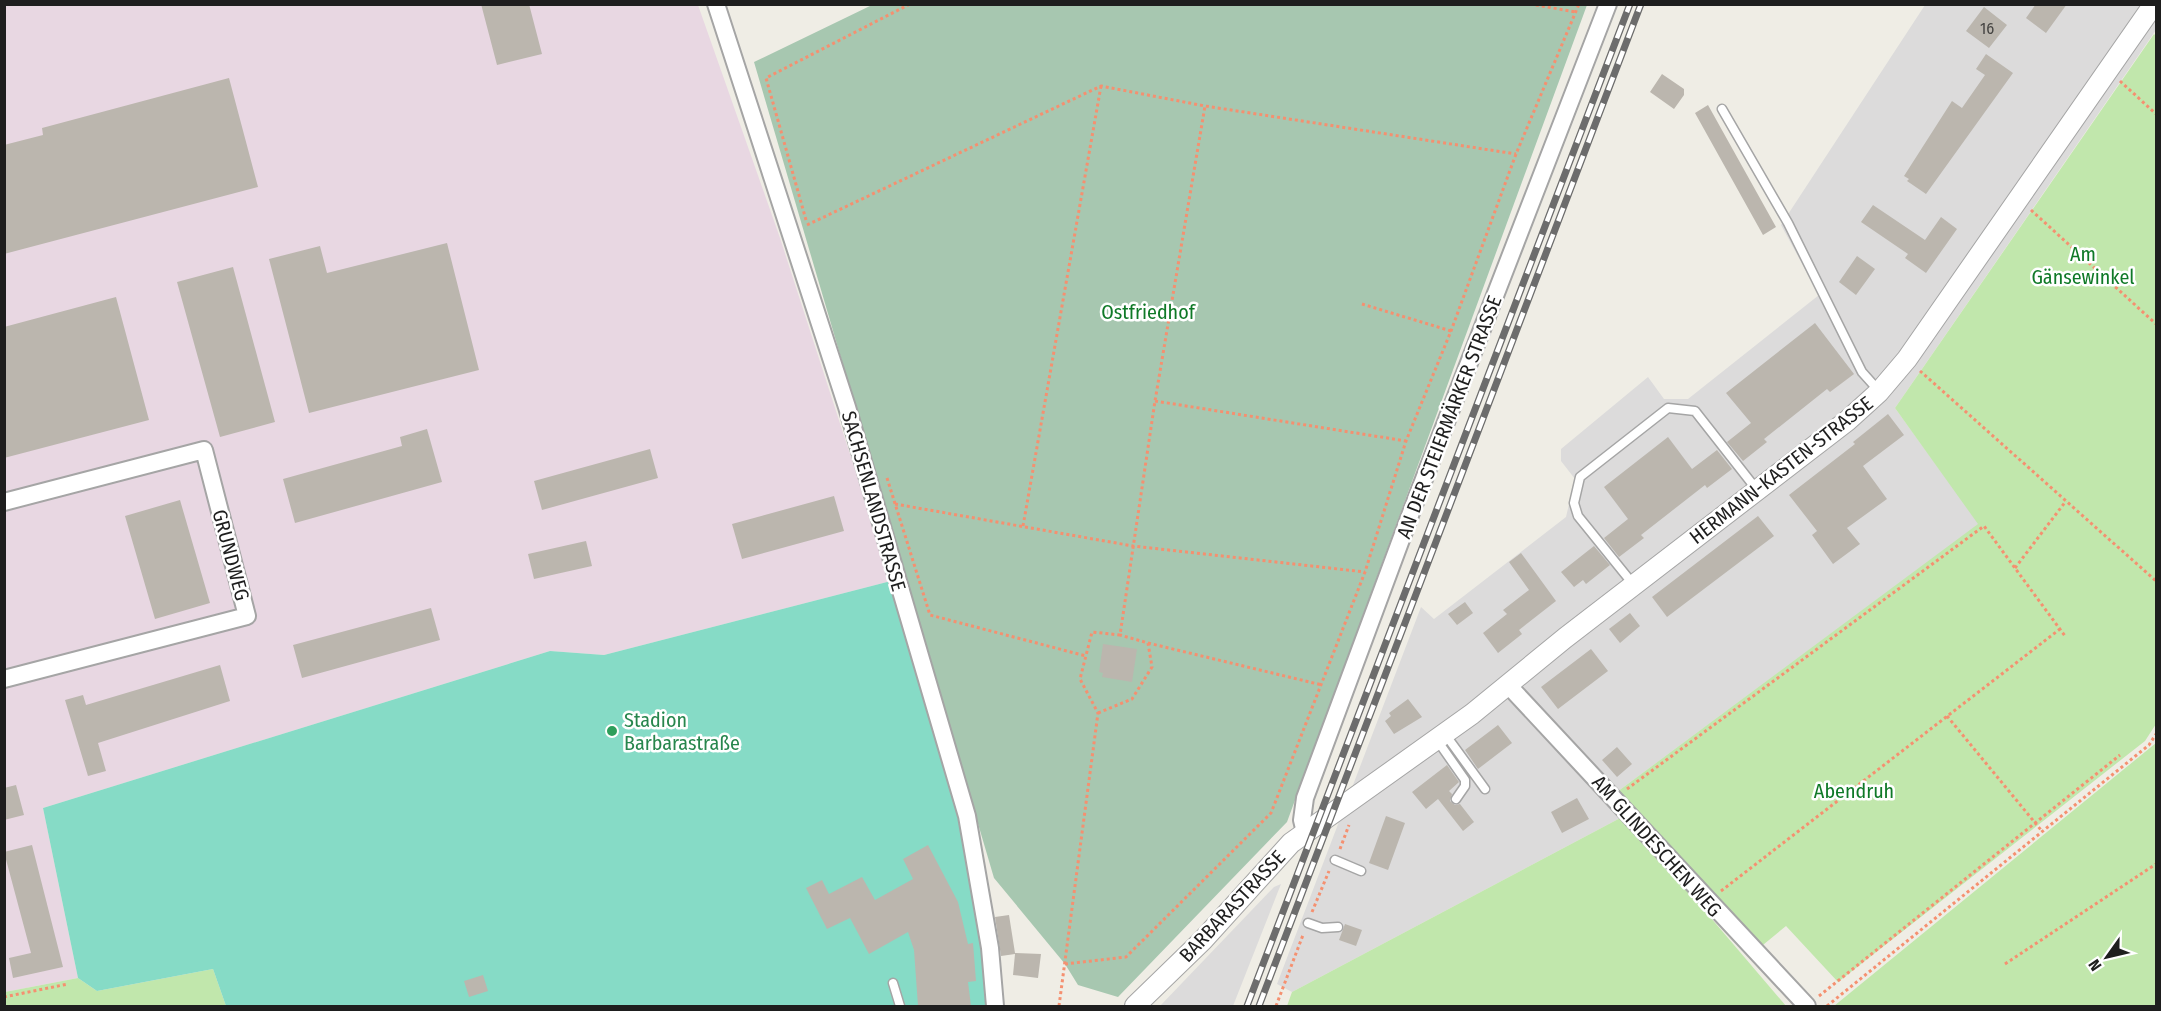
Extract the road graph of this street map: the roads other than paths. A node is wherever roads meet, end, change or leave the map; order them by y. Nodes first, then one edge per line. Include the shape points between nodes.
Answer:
1 (716, 4) edge
2 (1608, 4) edge
3 (2154, 4) edge
4 (1722, 109) dead end
5 (1879, 392) junction
6 (1757, 490) junction
7 (4, 502) edge
8 (1633, 584) junction
9 (4, 679) edge
10 (1508, 685) junction
11 (1441, 737) junction
12 (1485, 789) dead end
13 (1456, 799) dead end
14 (1333, 813) joint
15 (1305, 832) junction
16 (1335, 860) road end
17 (1361, 871) dead end
18 (1308, 923) road end
19 (1338, 927) dead end
20 (893, 983) dead end
21 (900, 1006) edge
22 (995, 1006) edge
23 (1135, 1006) edge
24 (1807, 1006) edge

1 - 22 street, SACHSENLANDSTRASSE via 847,407 967,816 990,948
2 - 15 street, AN DER STEIERMÄRKER STRASSE via 1305,798
3 - 5 street, HERMANN-KASTEN-STRASSE via 1907,359
4 - 5 lane via 1788,223 1862,372
5 - 6 street, HERMANN-KASTEN-STRASSE
6 - 8 street, HERMANN-KASTEN-STRASSE
6 - 8 lane via 1695,411 1668,408 1580,477 1574,503 1578,516
7 - 9 street, GRUNDWEG via 204,450 247,616
8 - 10 street, HERMANN-KASTEN-STRASSE
10 - 11 street, HERMANN-KASTEN-STRASSE
10 - 24 street, AM GLINDESCHEN WEG
11 - 12 lane
11 - 13 lane via 1465,780
11 - 14 street, HERMANN-KASTEN-STRASSE
14 - 15 street, BARBARASTRASSE
15 - 23 street, BARBARASTRASSE via 1276,857 1203,940
16 - 17 lane
18 - 19 lane via 1322,928
20 - 21 lane

